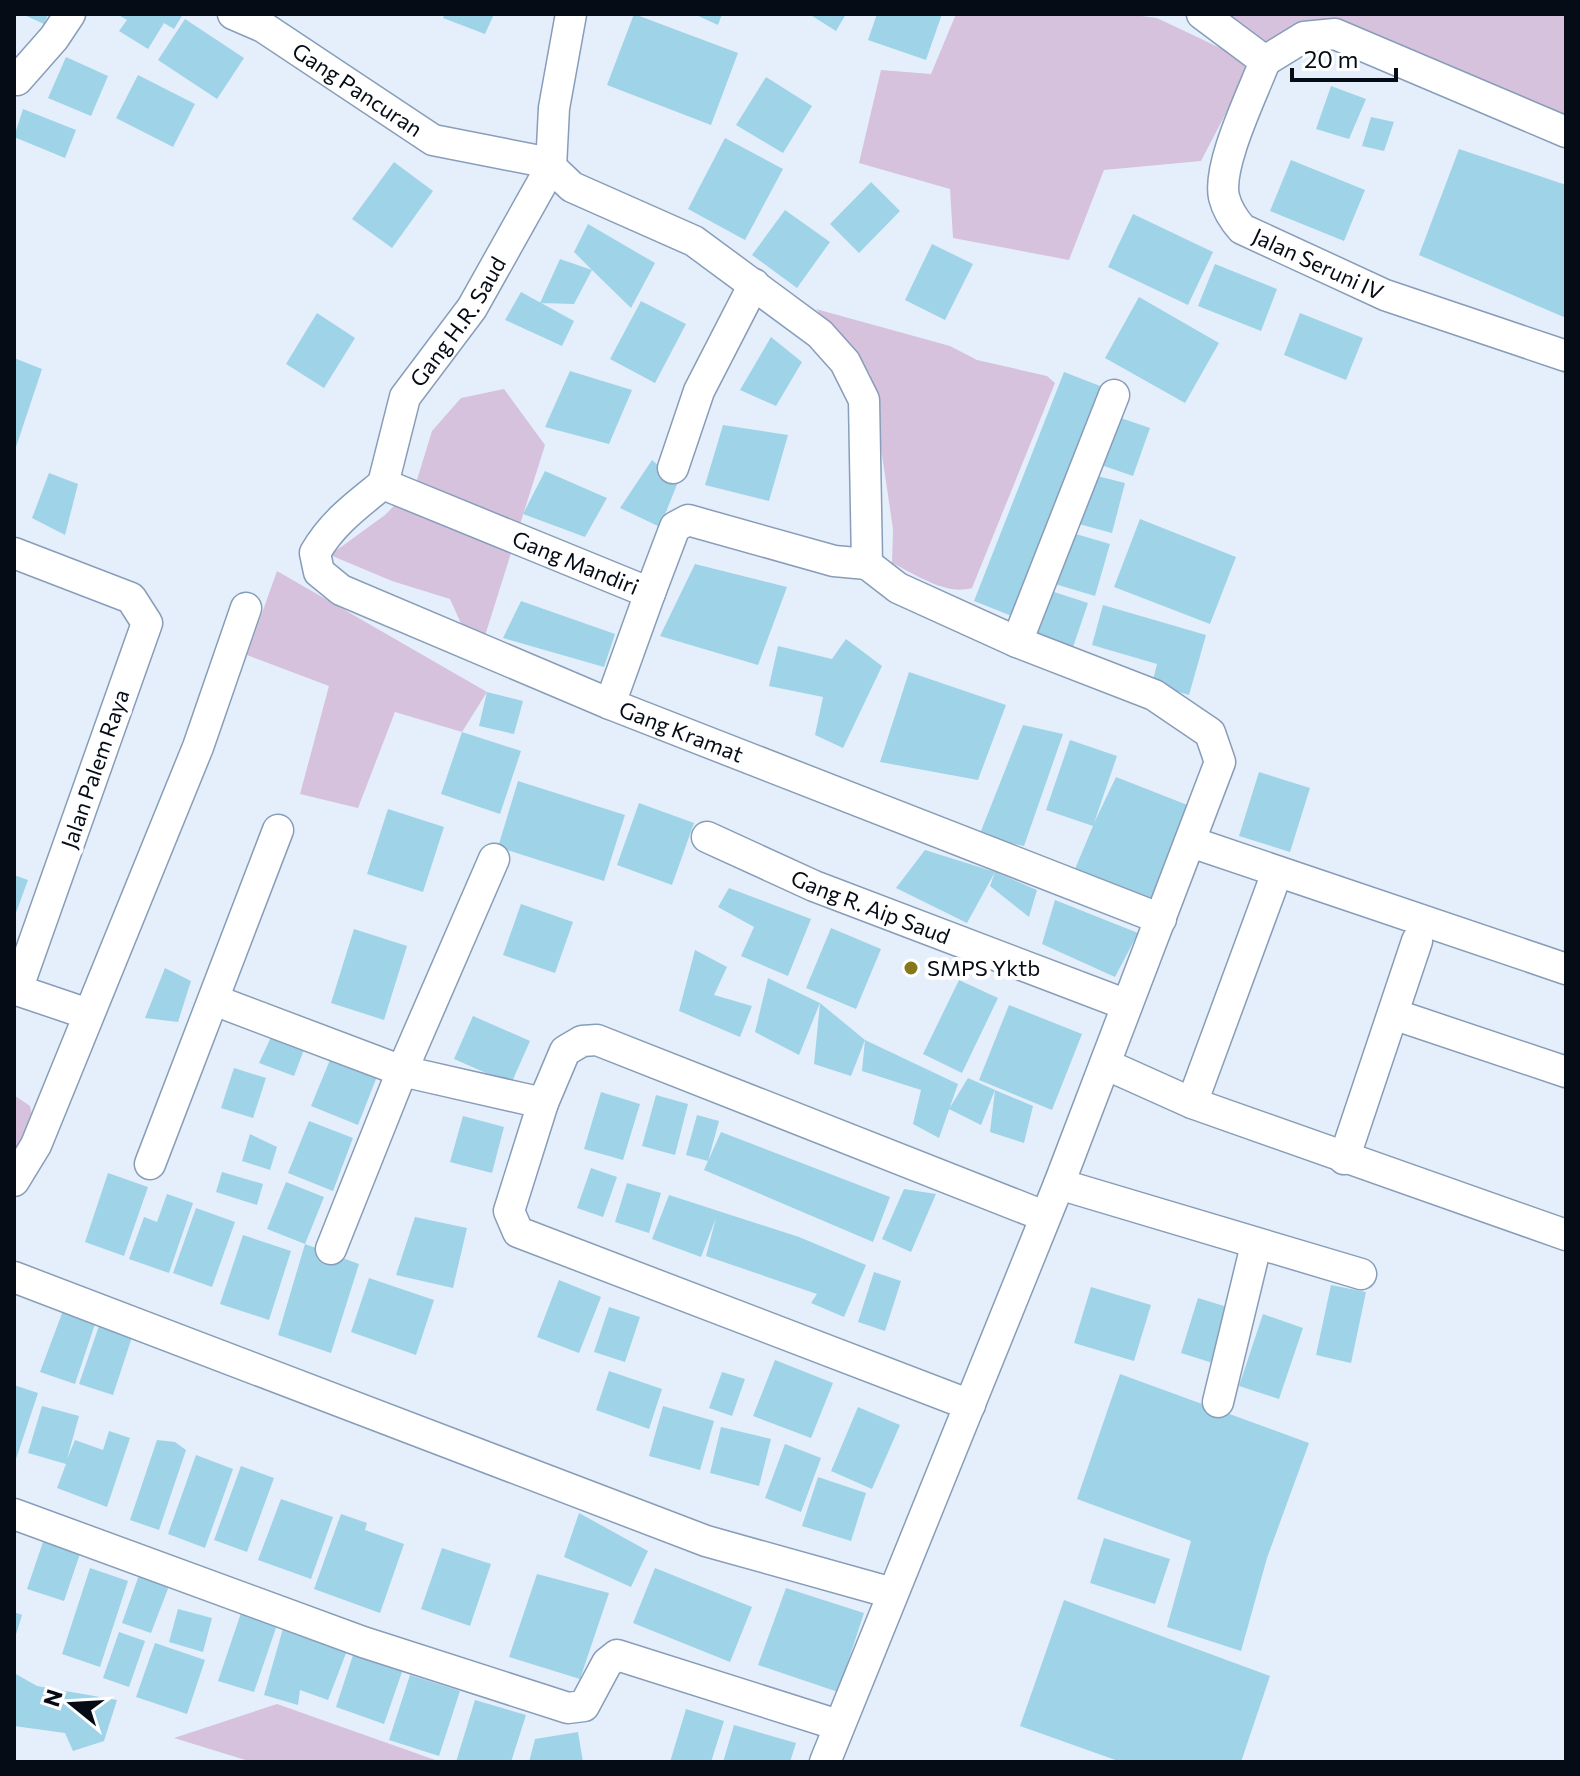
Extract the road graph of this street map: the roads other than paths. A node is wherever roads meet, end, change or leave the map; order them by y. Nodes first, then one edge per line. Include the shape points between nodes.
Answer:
1 (70, 14) edge
2 (233, 14) edge
3 (571, 14) edge
4 (1202, 14) edge
5 (1265, 61) junction
6 (17, 80) dead end
7 (1566, 132) edge
8 (550, 165) junction
9 (754, 284) junction
10 (1566, 356) edge
11 (1114, 395) dead end
12 (673, 468) dead end
13 (383, 484) junction
14 (14, 553) edge
15 (867, 564) junction
16 (650, 593) junction
17 (246, 608) dead end
18 (1017, 642) junction
19 (610, 704) junction
20 (278, 830) dead end
21 (707, 837) dead end
22 (1191, 842) junction
23 (494, 859) dead end
24 (1272, 886) dead end
25 (1161, 919) junction
26 (1417, 941) dead end
27 (1566, 969) edge
28 (214, 1000) junction
29 (1127, 1005) junction
30 (88, 1014) junction
31 (1393, 1014) junction
32 (1105, 1064) junction
33 (402, 1071) junction
34 (1566, 1072) edge
35 (543, 1103) junction
36 (1192, 1103) junction
37 (1344, 1159) junction
38 (150, 1164) dead end
39 (14, 1181) edge
40 (1059, 1184) junction
41 (1044, 1216) junction
42 (1566, 1235) edge
43 (1256, 1245) junction
44 (331, 1249) dead end
45 (1361, 1274) dead end
46 (14, 1277) edge
47 (1218, 1402) dead end
48 (970, 1405) junction
49 (14, 1514) edge
50 (892, 1593) junction
51 (838, 1725) junction
52 (825, 1762) edge

1 - 6 street
2 - 8 street, Gang Pancuran via 263,27 433,140
3 - 8 street
4 - 5 street
5 - 7 street via 1304,37 1335,34
5 - 10 street, Jalan Seruni IV via 1226,167 1223,195 1242,229 1385,295
8 - 9 street via 572,187 694,241
8 - 13 street, Gang H.R. Saud via 472,308 405,397
9 - 12 street via 699,391
9 - 15 street via 820,334 845,362 864,400
11 - 18 street
13 - 16 street, Gang Mandiri
13 - 19 street, Gang Kramat via 325,535 315,553 319,572 341,590
14 - 30 street, Jalan Palem Raya via 131,598 147,623 17,990
15 - 16 street, Gang Mandiri via 834,561 688,520 675,527
15 - 18 street via 898,588
16 - 19 street
17 - 30 street via 198,747
18 - 22 street via 1154,695 1210,733 1220,762
19 - 25 street, Gang Kramat
20 - 28 street
21 - 29 street, Gang R. Aip Saud via 814,886
22 - 25 street
22 - 27 street
23 - 33 street
24 - 36 street
25 - 29 street
26 - 31 street
28 - 33 street
28 - 38 street
29 - 32 street
30 - 39 street via 36,1145
31 - 34 street
31 - 37 street
32 - 36 street
32 - 40 street
33 - 35 street
33 - 44 street
35 - 41 street via 565,1051 597,1040
35 - 48 street via 509,1211 518,1232
36 - 37 street
37 - 42 street
40 - 41 street
40 - 43 street
41 - 48 street
43 - 45 street
43 - 47 street
46 - 50 street via 706,1541
48 - 50 street
49 - 51 street via 363,1642 568,1708 584,1706 607,1663 617,1655
50 - 51 street
51 - 52 street

